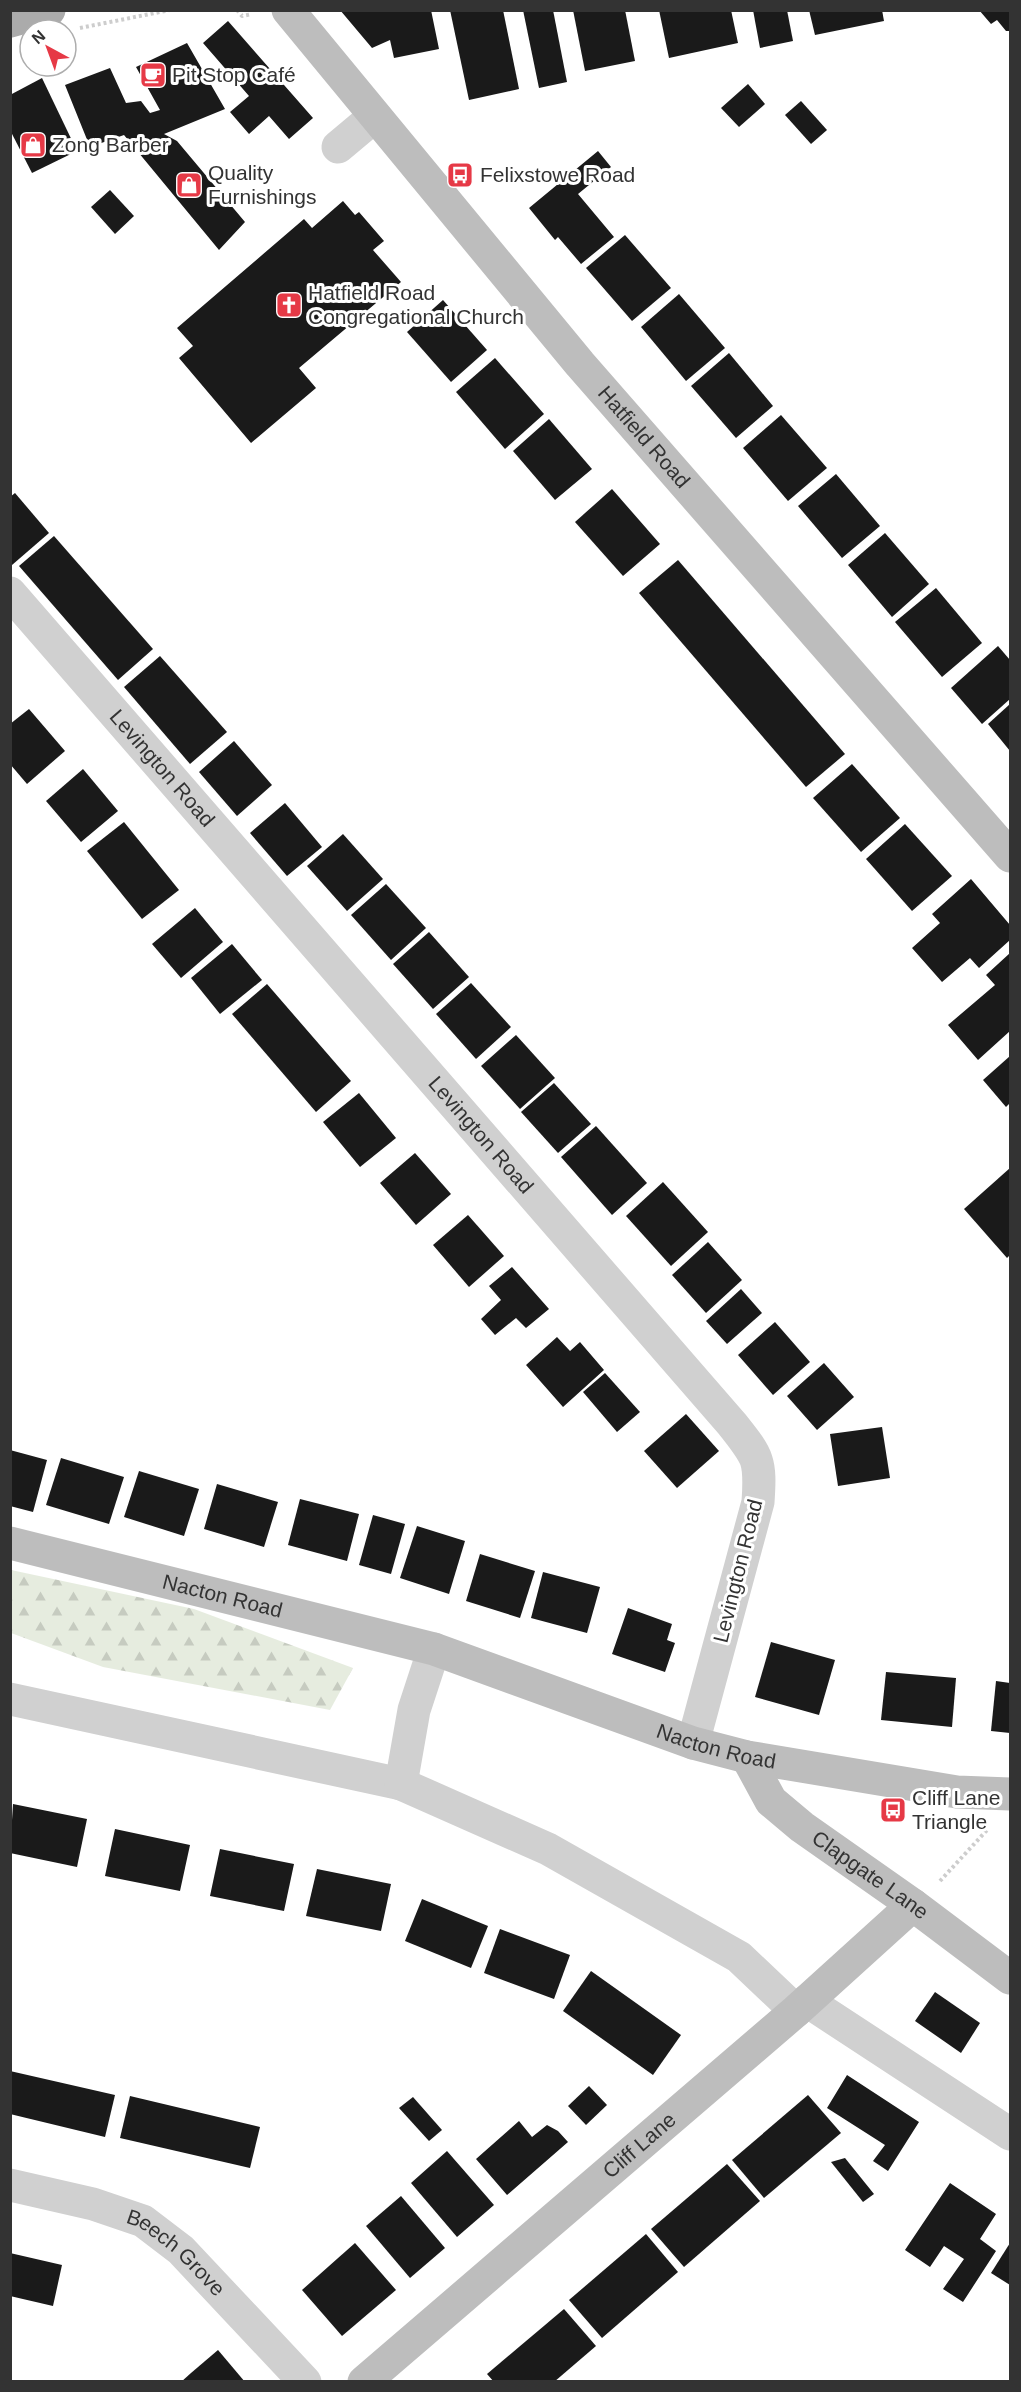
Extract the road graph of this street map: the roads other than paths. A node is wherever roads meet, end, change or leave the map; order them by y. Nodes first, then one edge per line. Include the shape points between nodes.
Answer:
1 (288, 10) edge
2 (63, 15) edge
3 (10, 21) edge
4 (375, 116) junction
5 (338, 147) dead end
6 (10, 594) edge
7 (1011, 856) edge
8 (10, 1543) edge
9 (434, 1648) junction
10 (10, 1699) edge
11 (693, 1743) junction
12 (747, 1757) junction
13 (401, 1784) junction
14 (1011, 1794) edge
15 (925, 1915) junction
16 (1011, 1978) edge
17 (802, 2006) junction
18 (1011, 2134) edge
19 (10, 2185) edge
20 (305, 2382) edge
21 (364, 2382) edge

1 - 4 street, Hatfield Road
2 - 3 main road
4 - 5 street
4 - 7 street, Hatfield Road via 580,364
6 - 11 street, Levington Road via 756,1455 760,1474 758,1502
8 - 9 street, Nacton Road
9 - 11 street, Nacton Road
9 - 13 street via 414,1710
10 - 13 street
11 - 12 street, Nacton Road
12 - 14 street, Nacton Road via 957,1792
12 - 15 street, Clapgate Lane via 771,1802
13 - 17 street via 548,1849 739,1957
15 - 16 street, Clapgate Lane
15 - 17 street, Cliff Lane
17 - 18 street
17 - 21 street, Cliff Lane
19 - 20 street, Beech Grove via 93,2204 143,2222 181,2250

